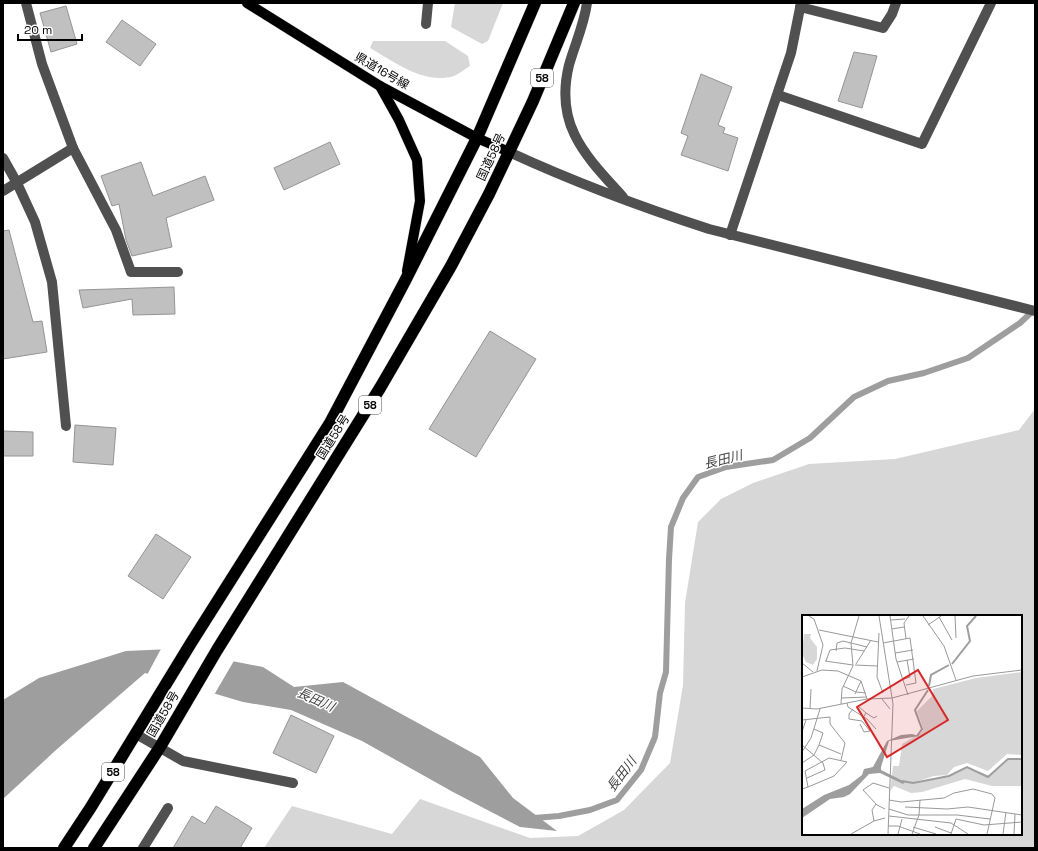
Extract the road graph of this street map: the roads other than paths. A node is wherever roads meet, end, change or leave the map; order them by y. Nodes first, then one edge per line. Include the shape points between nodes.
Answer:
1 (26, 3) edge
2 (247, 3) edge
3 (428, 3) edge
4 (535, 3) edge
5 (574, 3) edge
6 (587, 3) edge
7 (896, 3) edge
8 (991, 3) edge
9 (800, 5) edge
10 (426, 24) dead end
11 (380, 86) junction
12 (778, 95) junction
13 (477, 138) junction
14 (73, 148) junction
15 (509, 152) junction
16 (3, 158) edge
17 (17, 183) junction
18 (3, 191) edge
19 (625, 200) junction
20 (730, 235) junction
21 (178, 272) dead end
22 (405, 280) junction
23 (1035, 311) edge
24 (66, 426) dead end
25 (136, 734) junction
26 (160, 748) junction
27 (293, 783) dead end
28 (168, 808) dead end
29 (64, 848) edge
30 (94, 848) edge
31 (143, 848) edge

1 - 14 street via 42,64
2 - 11 main road, 県道16号線
3 - 10 street
4 - 13 highway, 国道58号 / 58
5 - 15 highway, 国道58号 / 58
6 - 19 street via 565,91 570,124 576,139 591,161
7 - 9 street via 883,28
8 - 12 street via 922,144
9 - 12 street via 791,53
11 - 13 main road, 県道16号線
11 - 22 main road via 417,160 420,201
12 - 20 street
13 - 15 main road, 県道16号線
13 - 22 highway, 国道58号 / 58
14 - 17 street
14 - 21 street via 116,230 132,272
15 - 19 street
15 - 26 highway, 国道58号 / 58 via 472,229 384,382 217,650
16 - 17 street
17 - 18 street
17 - 24 street via 34,222 52,282
19 - 20 street
20 - 23 street
22 - 25 highway, 国道58号 / 58 via 330,423
25 - 26 street
25 - 29 highway, 国道58号 / 58
26 - 27 street via 183,761
26 - 30 highway, 国道58号 / 58
28 - 31 street

